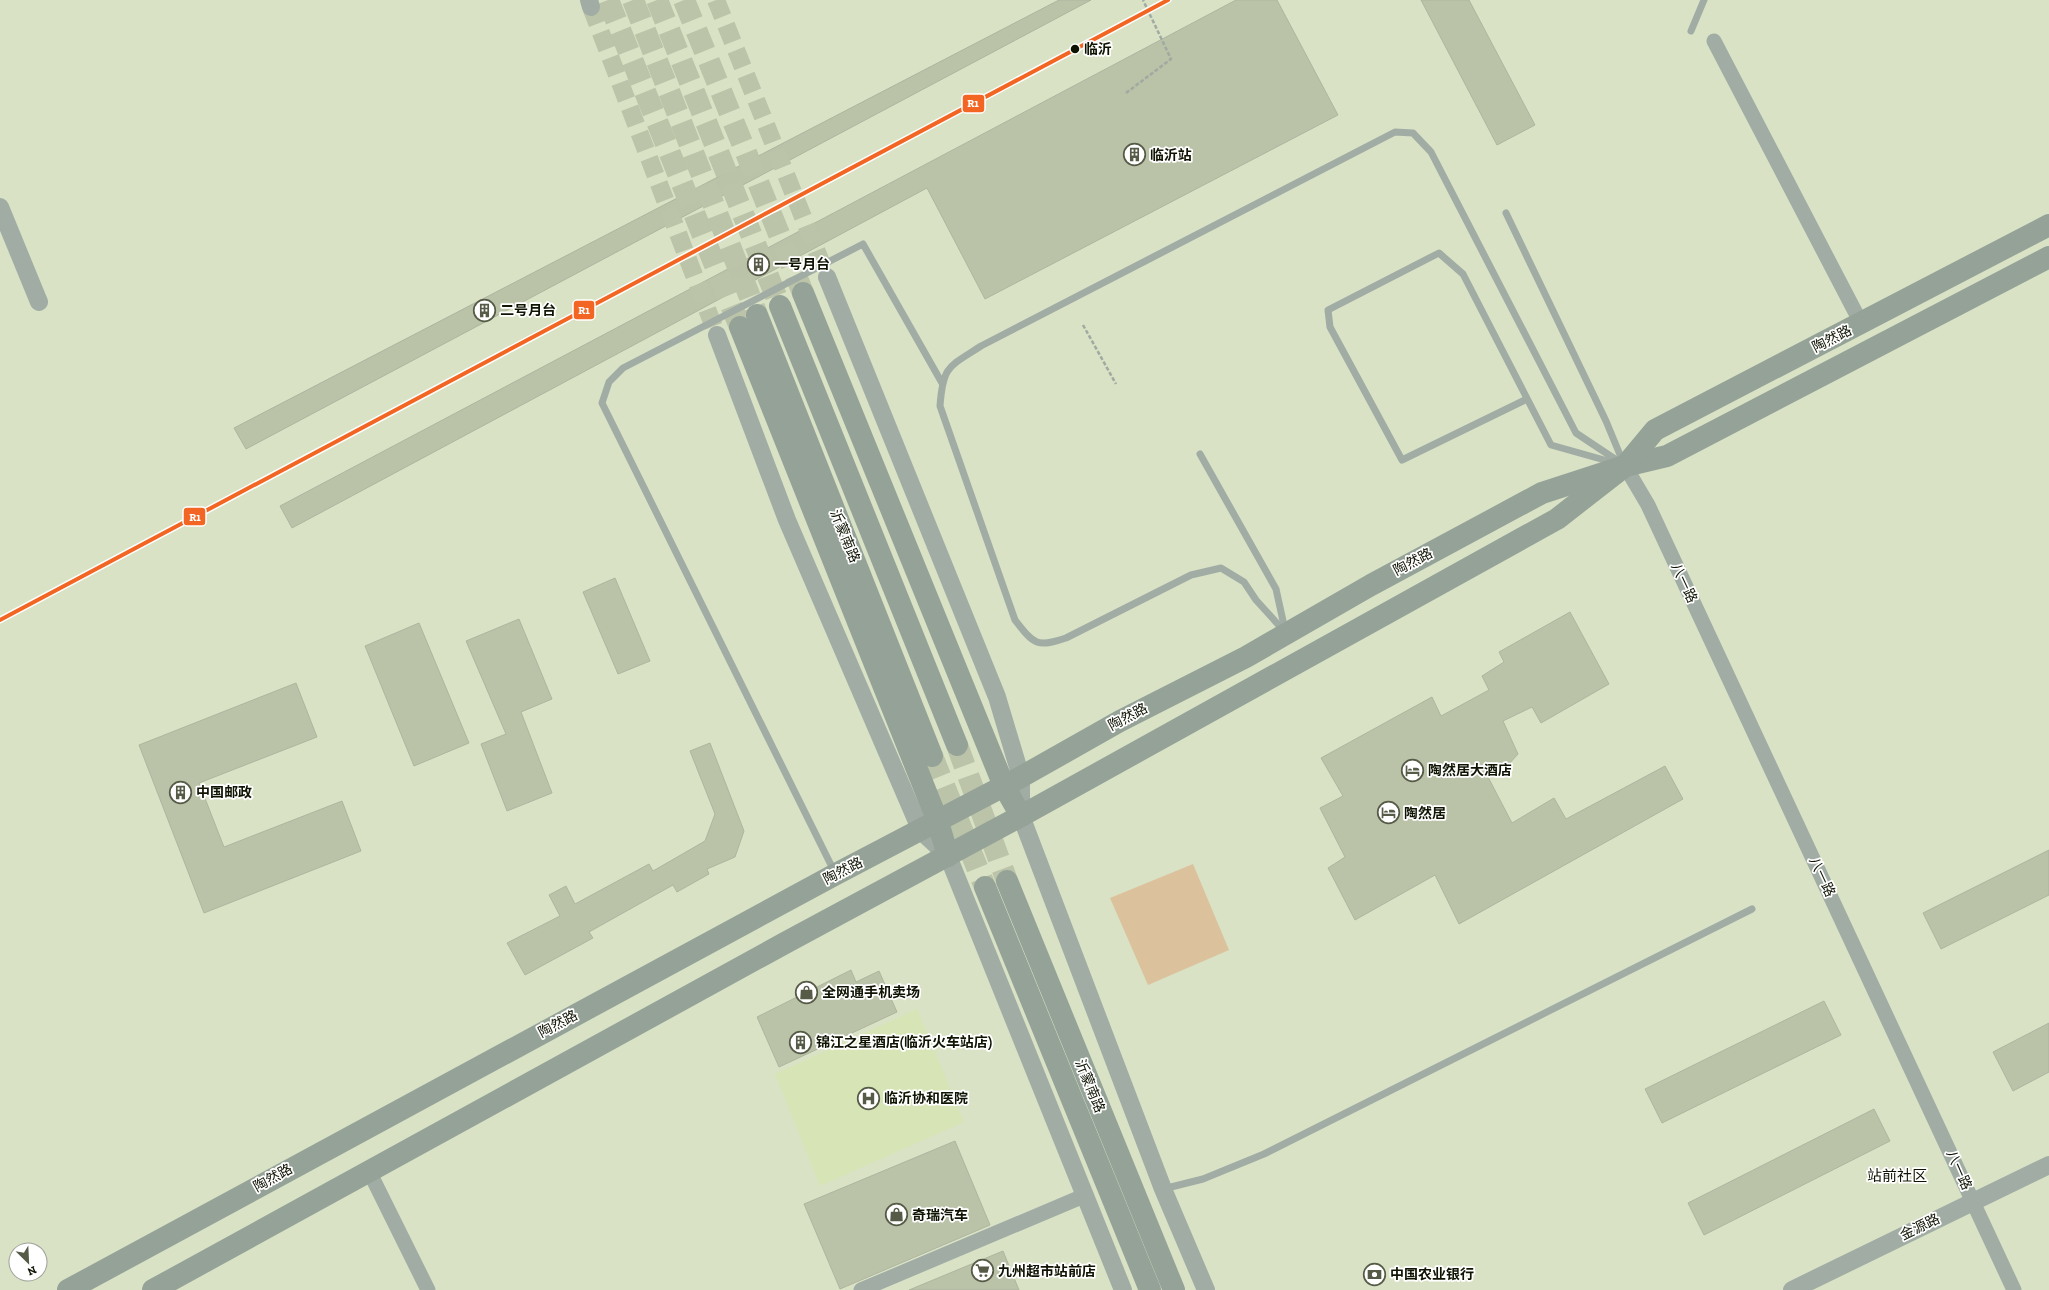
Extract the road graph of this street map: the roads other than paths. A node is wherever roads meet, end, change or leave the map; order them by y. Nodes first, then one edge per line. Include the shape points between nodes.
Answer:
1 (1704, 0) edge
2 (1691, 31) dead end
3 (1714, 41) dead end
4 (0, 207) edge
5 (1506, 213) dead end
6 (2049, 225) edge
7 (2049, 257) edge
8 (827, 277) tunnel mouth
9 (803, 293) tunnel mouth
10 (39, 302) dead end
11 (780, 306) tunnel mouth
12 (758, 315) tunnel mouth
13 (1861, 323) junction
14 (740, 327) tunnel mouth
15 (717, 335) tunnel mouth
16 (942, 382) junction
17 (1527, 399) junction
18 (1200, 454) dead end
19 (1625, 466) junction
20 (1286, 632) junction
21 (957, 745) tunnel mouth
22 (932, 756) tunnel mouth
23 (1012, 781) junction
24 (1021, 816) junction
25 (929, 826) junction
26 (948, 856) junction
27 (836, 874) junction
28 (1006, 881) tunnel mouth
29 (985, 887) tunnel mouth
30 (1752, 909) dead end
31 (2049, 1165) edge
32 (369, 1171) junction
33 (1163, 1189) junction
34 (1086, 1195) junction
35 (1973, 1202) junction
36 (68, 1290) edge
37 (153, 1290) edge
38 (428, 1290) edge
39 (861, 1290) edge
40 (1123, 1290) edge
41 (1150, 1290) edge
42 (1174, 1290) edge
43 (1206, 1290) edge
44 (1792, 1290) edge
45 (2014, 1290) edge

1 - 2 lane
3 - 13 street
4 - 10 street
5 - 19 lane
6 - 13 main road, 陶然路
7 - 19 main road, 陶然路 via 1667,456
8 - 23 street via 997,697
9 - 23 main road
11 - 21 main road, 沂蒙南路
12 - 22 main road, 沂蒙南路
13 - 19 main road, 陶然路 via 1655,430
14 - 25 main road
15 - 25 street via 786,520
16 - 19 lane via 950,367 981,346 1395,132 1413,133 1431,152 1576,434
16 - 20 lane via 940,406 1015,620 1030,639 1046,645 1066,638 1190,574 1221,568 1244,582 1256,600
16 - 27 lane via 863,244 622,368 609,382 602,403
17 - 17 lane via 1463,274 1439,253 1328,310 1330,327 1402,460
17 - 19 lane via 1551,445
18 - 20 lane via 1276,589
19 - 20 main road, 陶然路 via 1542,493
19 - 24 main road, 陶然路 via 1557,519
19 - 35 street, 八一路 via 1651,512
20 - 23 main road, 陶然路 via 1246,657 1120,721
23 - 24 main road
23 - 25 main road, 陶然路
24 - 26 main road, 陶然路
24 - 33 street
25 - 26 main road
25 - 27 main road, 陶然路
26 - 32 main road, 陶然路
26 - 34 street
27 - 36 main road, 陶然路
28 - 42 main road, 沂蒙南路
29 - 41 main road, 沂蒙南路
30 - 33 lane via 1264,1154 1203,1179
31 - 35 street, 金源路
32 - 37 main road, 陶然路
32 - 38 street
33 - 43 street
34 - 39 street
34 - 40 street
35 - 44 street, 金源路
35 - 45 street, 八一路

